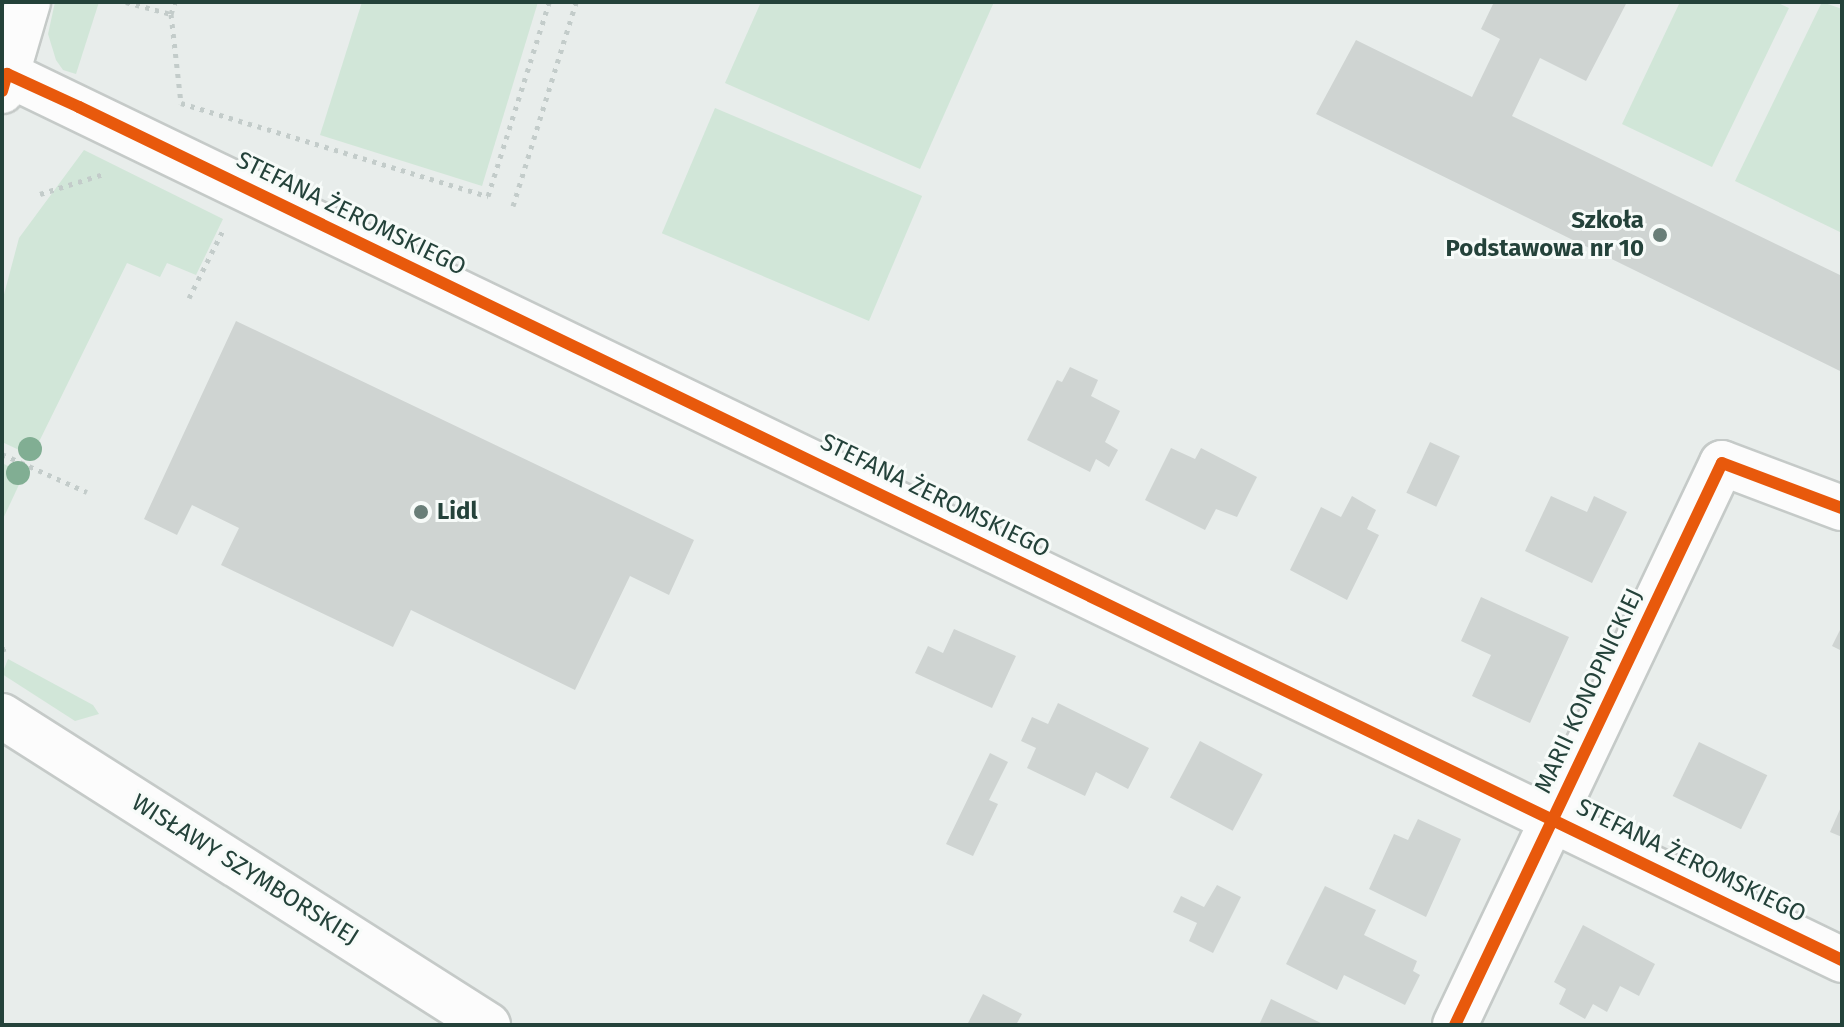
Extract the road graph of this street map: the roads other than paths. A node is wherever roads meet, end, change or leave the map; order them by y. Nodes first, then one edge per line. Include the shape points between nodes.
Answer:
1 (28, 2) edge
2 (4, 82) edge
3 (1842, 508) edge
4 (2, 716) edge
5 (1552, 818) junction
6 (1842, 960) edge
7 (488, 1025) edge
8 (1455, 1025) edge

1 - 2 street
2 - 5 street, STEFANA ŻEROMSKIEGO
3 - 5 street, MARII KONOPNICKIEJ via 1722,463
4 - 7 street, WISŁAWY SZYMBORSKIEJ
5 - 6 street, STEFANA ŻEROMSKIEGO
5 - 8 street, MARII KONOPNICKIEJ

